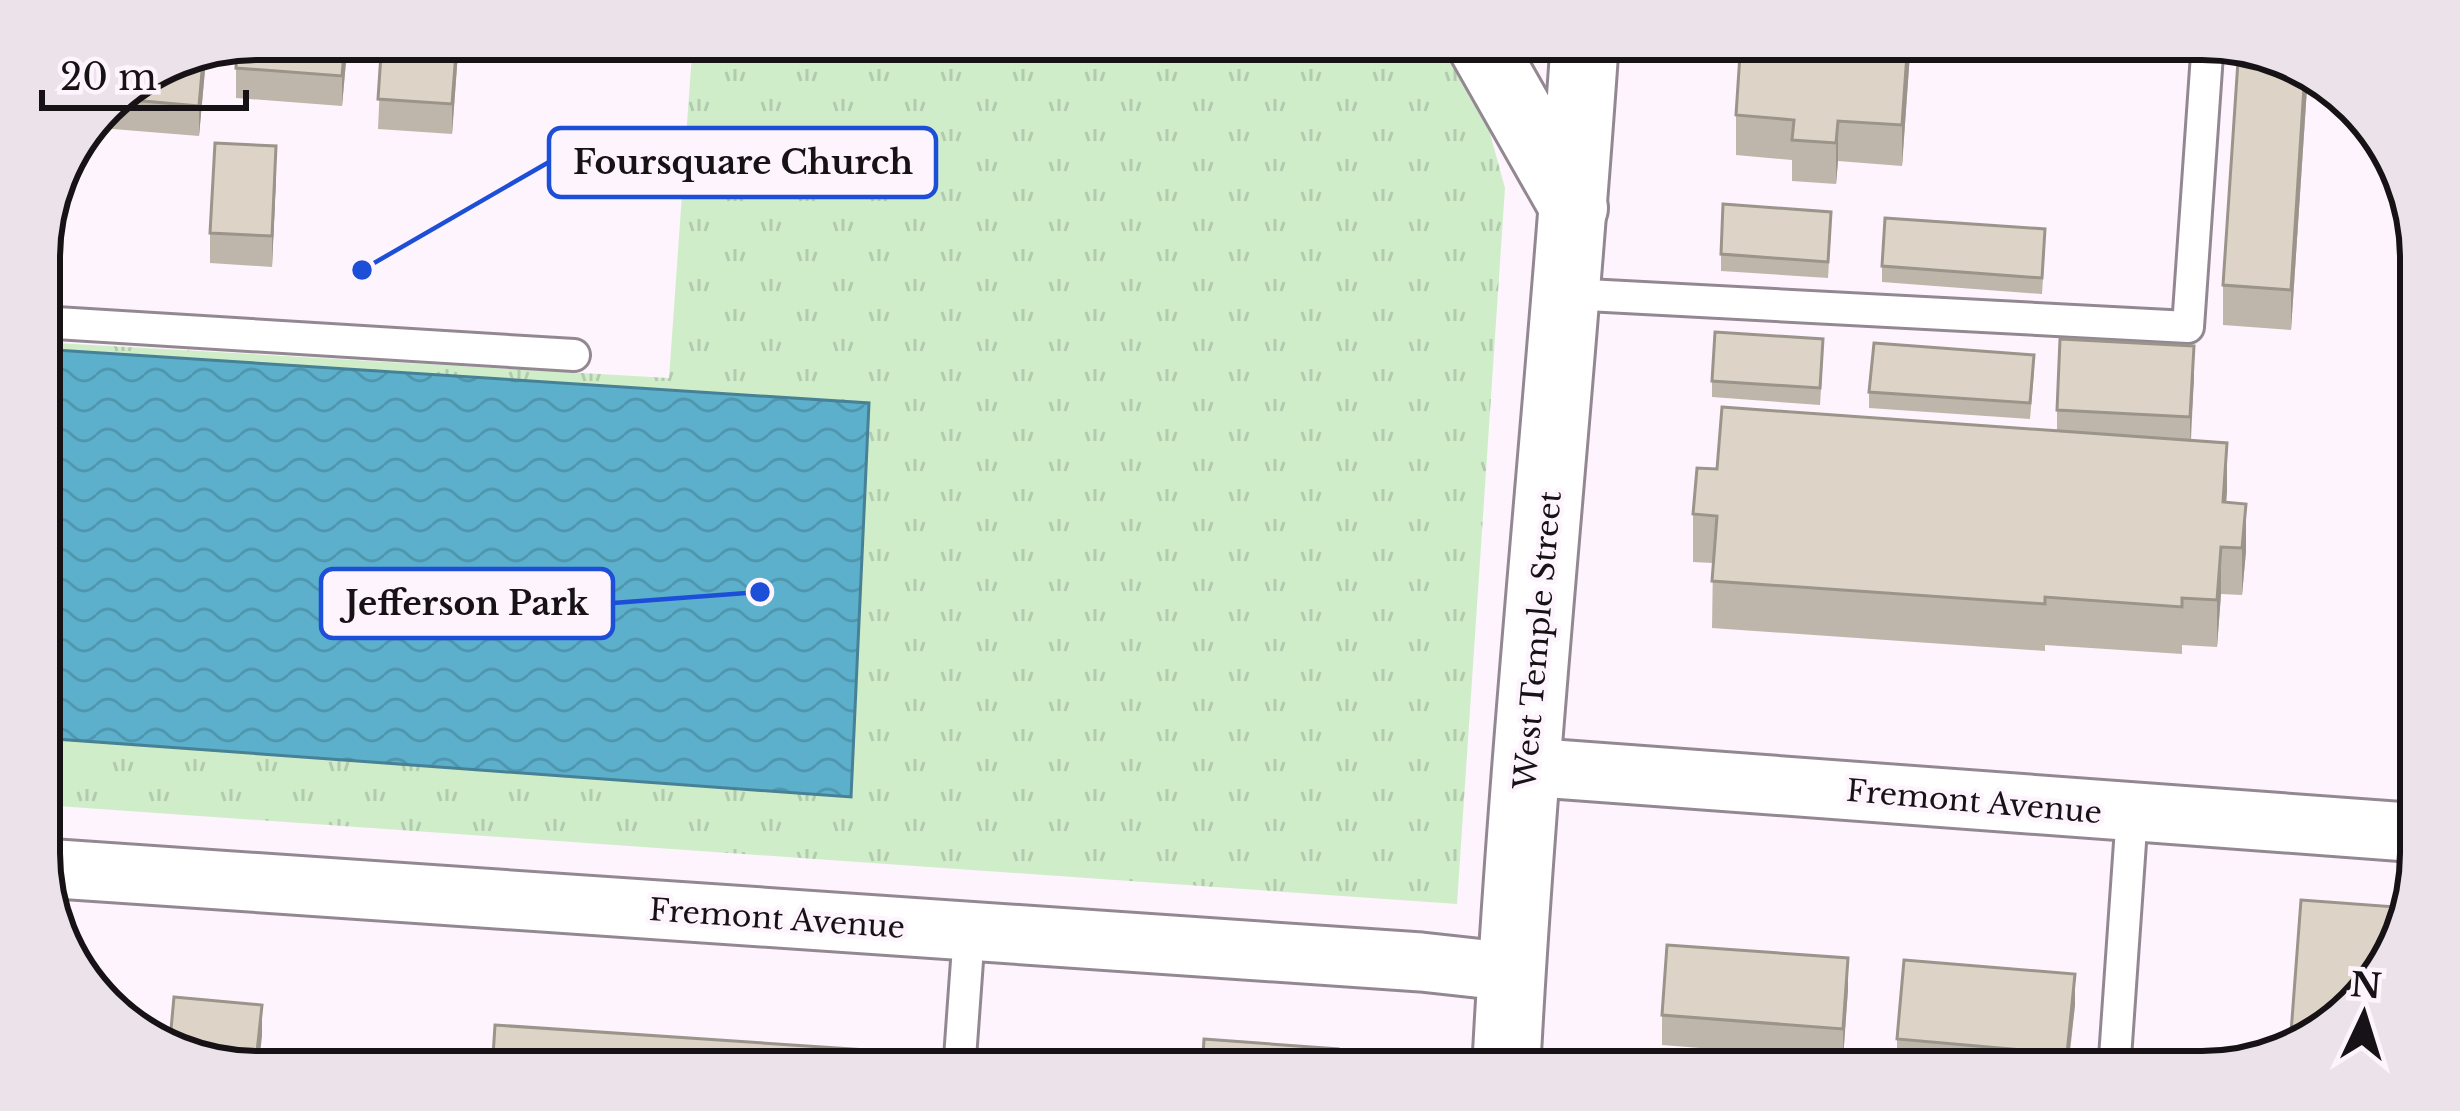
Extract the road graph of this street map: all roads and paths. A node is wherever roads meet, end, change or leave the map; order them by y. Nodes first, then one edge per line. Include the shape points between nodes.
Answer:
1 (1490, 60) edge
2 (1584, 60) edge
3 (2207, 60) edge
4 (1574, 208) junction
5 (1568, 294) junction
6 (60, 323) edge
7 (574, 355) dead end
8 (1527, 767) junction
9 (2132, 814) junction
10 (2400, 832) edge
11 (61, 869) edge
12 (969, 933) junction
13 (1511, 972) junction
14 (961, 1051) edge
15 (1507, 1051) edge
16 (2115, 1051) edge

1 - 4 street
2 - 4 street, West Temple Street
3 - 5 lane via 2188,327
4 - 5 street, West Temple Street
5 - 8 street, West Temple Street
6 - 7 lane
8 - 9 street, Fremont Avenue
8 - 13 street, West Temple Street
9 - 10 street, Fremont Avenue
9 - 16 lane
11 - 12 street, Fremont Avenue
12 - 13 street, Fremont Avenue
12 - 14 lane
13 - 15 street, West Temple Street

